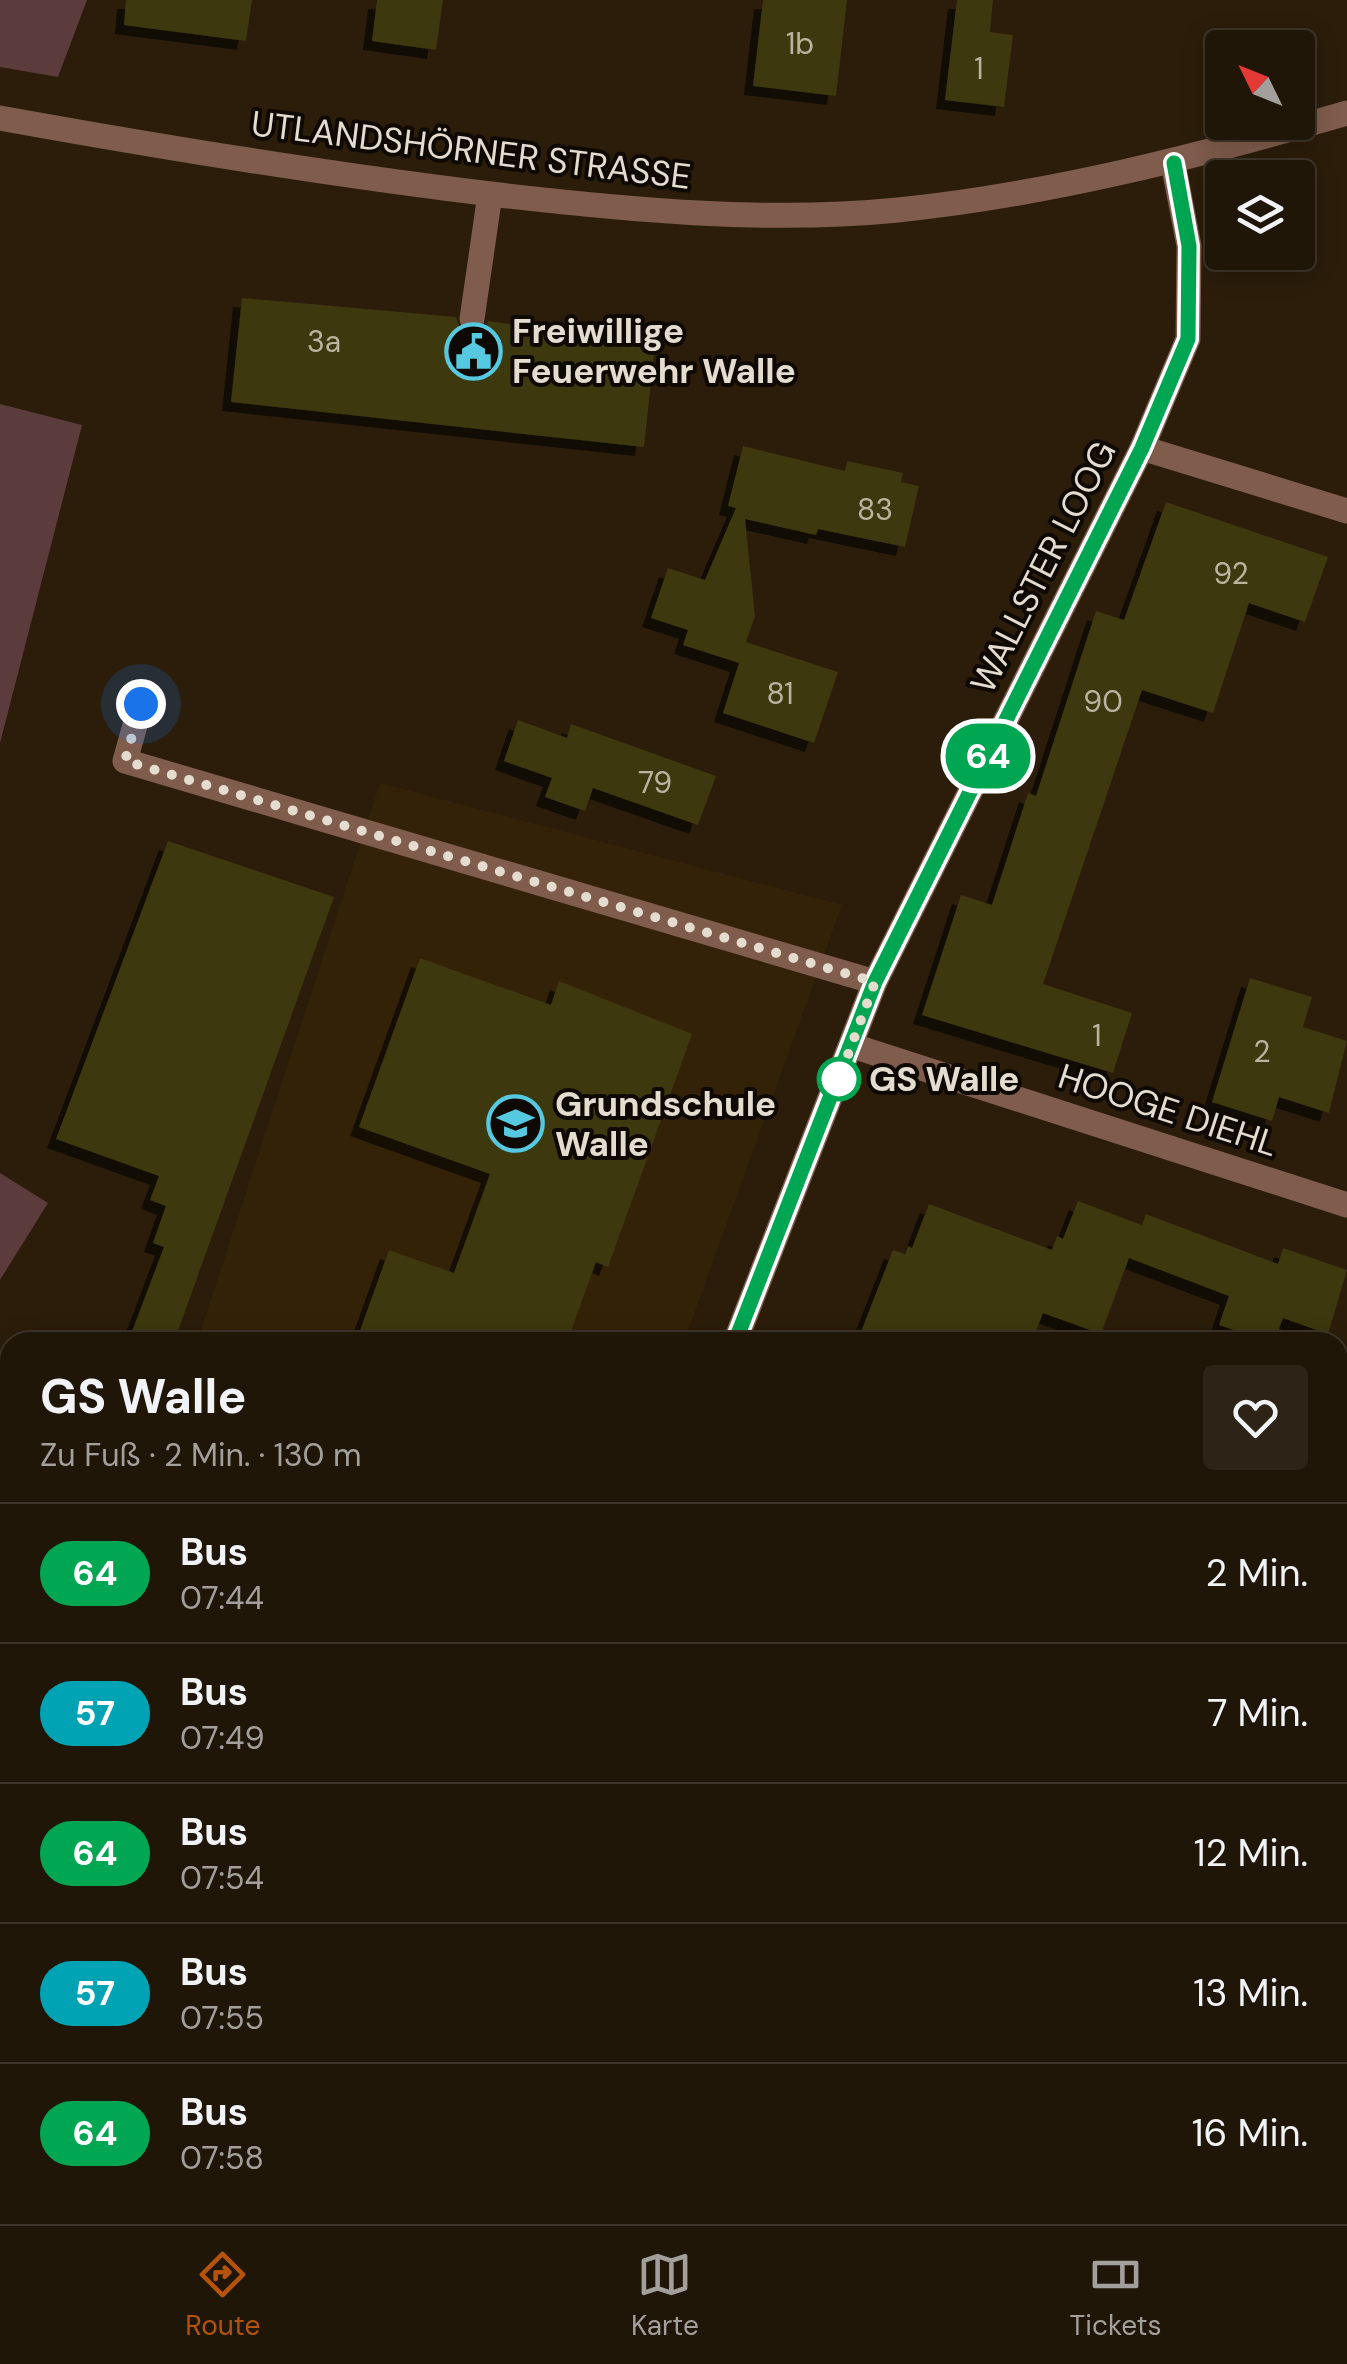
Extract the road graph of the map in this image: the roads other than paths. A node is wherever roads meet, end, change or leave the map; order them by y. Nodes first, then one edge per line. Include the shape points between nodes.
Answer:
1 (1347, 113) edge
2 (0, 118) edge
3 (1174, 163) junction
4 (490, 194) junction
5 (472, 319) dead end
6 (1142, 448) junction
7 (1347, 511) edge
8 (141, 704) dead end
9 (875, 982) junction
10 (853, 1046) junction
11 (1347, 1205) edge
12 (739, 1332) edge

1 - 3 street, UTLANDSHÖRNER STRASSE
2 - 4 street, UTLANDSHÖRNER STRASSE
3 - 4 street, UTLANDSHÖRNER STRASSE via 1052,189 895,210 711,212
3 - 6 street, WALLSTER LOOG via 1189,246 1188,339
4 - 5 street
6 - 7 street
6 - 9 street, WALLSTER LOOG
8 - 9 street via 125,761
9 - 10 street, WALLSTER LOOG
10 - 11 street, HOOGE DIEHL
10 - 12 street, WALLSTER LOOG

